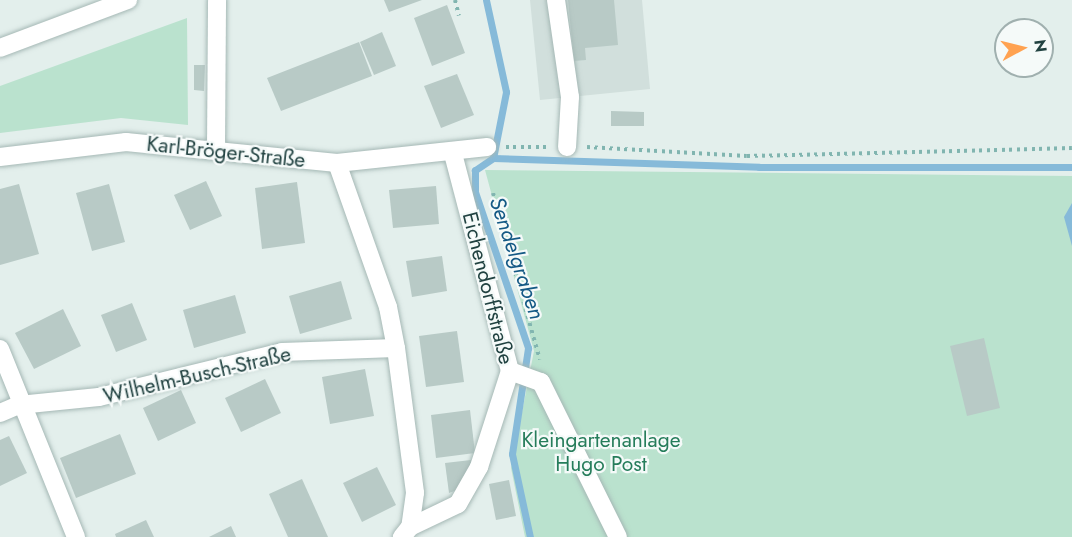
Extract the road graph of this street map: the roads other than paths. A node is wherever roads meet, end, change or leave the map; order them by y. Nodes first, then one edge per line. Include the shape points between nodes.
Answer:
1 (128, 0) edge
2 (218, 0) edge
3 (556, 0) edge
4 (0, 48) edge
5 (496, 147) road end
6 (567, 147) road end
7 (216, 149) junction
8 (453, 154) junction
9 (0, 157) edge
10 (337, 164) junction
11 (396, 348) junction
12 (0, 349) edge
13 (526, 375) junction
14 (19, 405) junction
15 (0, 413) edge
16 (406, 532) edge
17 (76, 537) edge
18 (618, 537) edge

1 - 4 street
2 - 7 street
3 - 6 street via 570,97
5 - 8 street, Karl-Bröger-Straße
7 - 9 street, Karl-Bröger-Straße via 126,142
7 - 10 street, Karl-Bröger-Straße
8 - 10 street, Karl-Bröger-Straße
8 - 13 street, Eichendorffstraße
10 - 11 street, Eichendorffstraße via 388,307
11 - 14 street, Wilhelm-Busch-Straße via 282,352 99,397
11 - 16 street, Eichendorffstraße via 416,493
12 - 14 street
13 - 16 street, Eichendorffstraße via 458,504
13 - 18 street
14 - 15 street, Wilhelm-Busch-Straße
14 - 17 street

